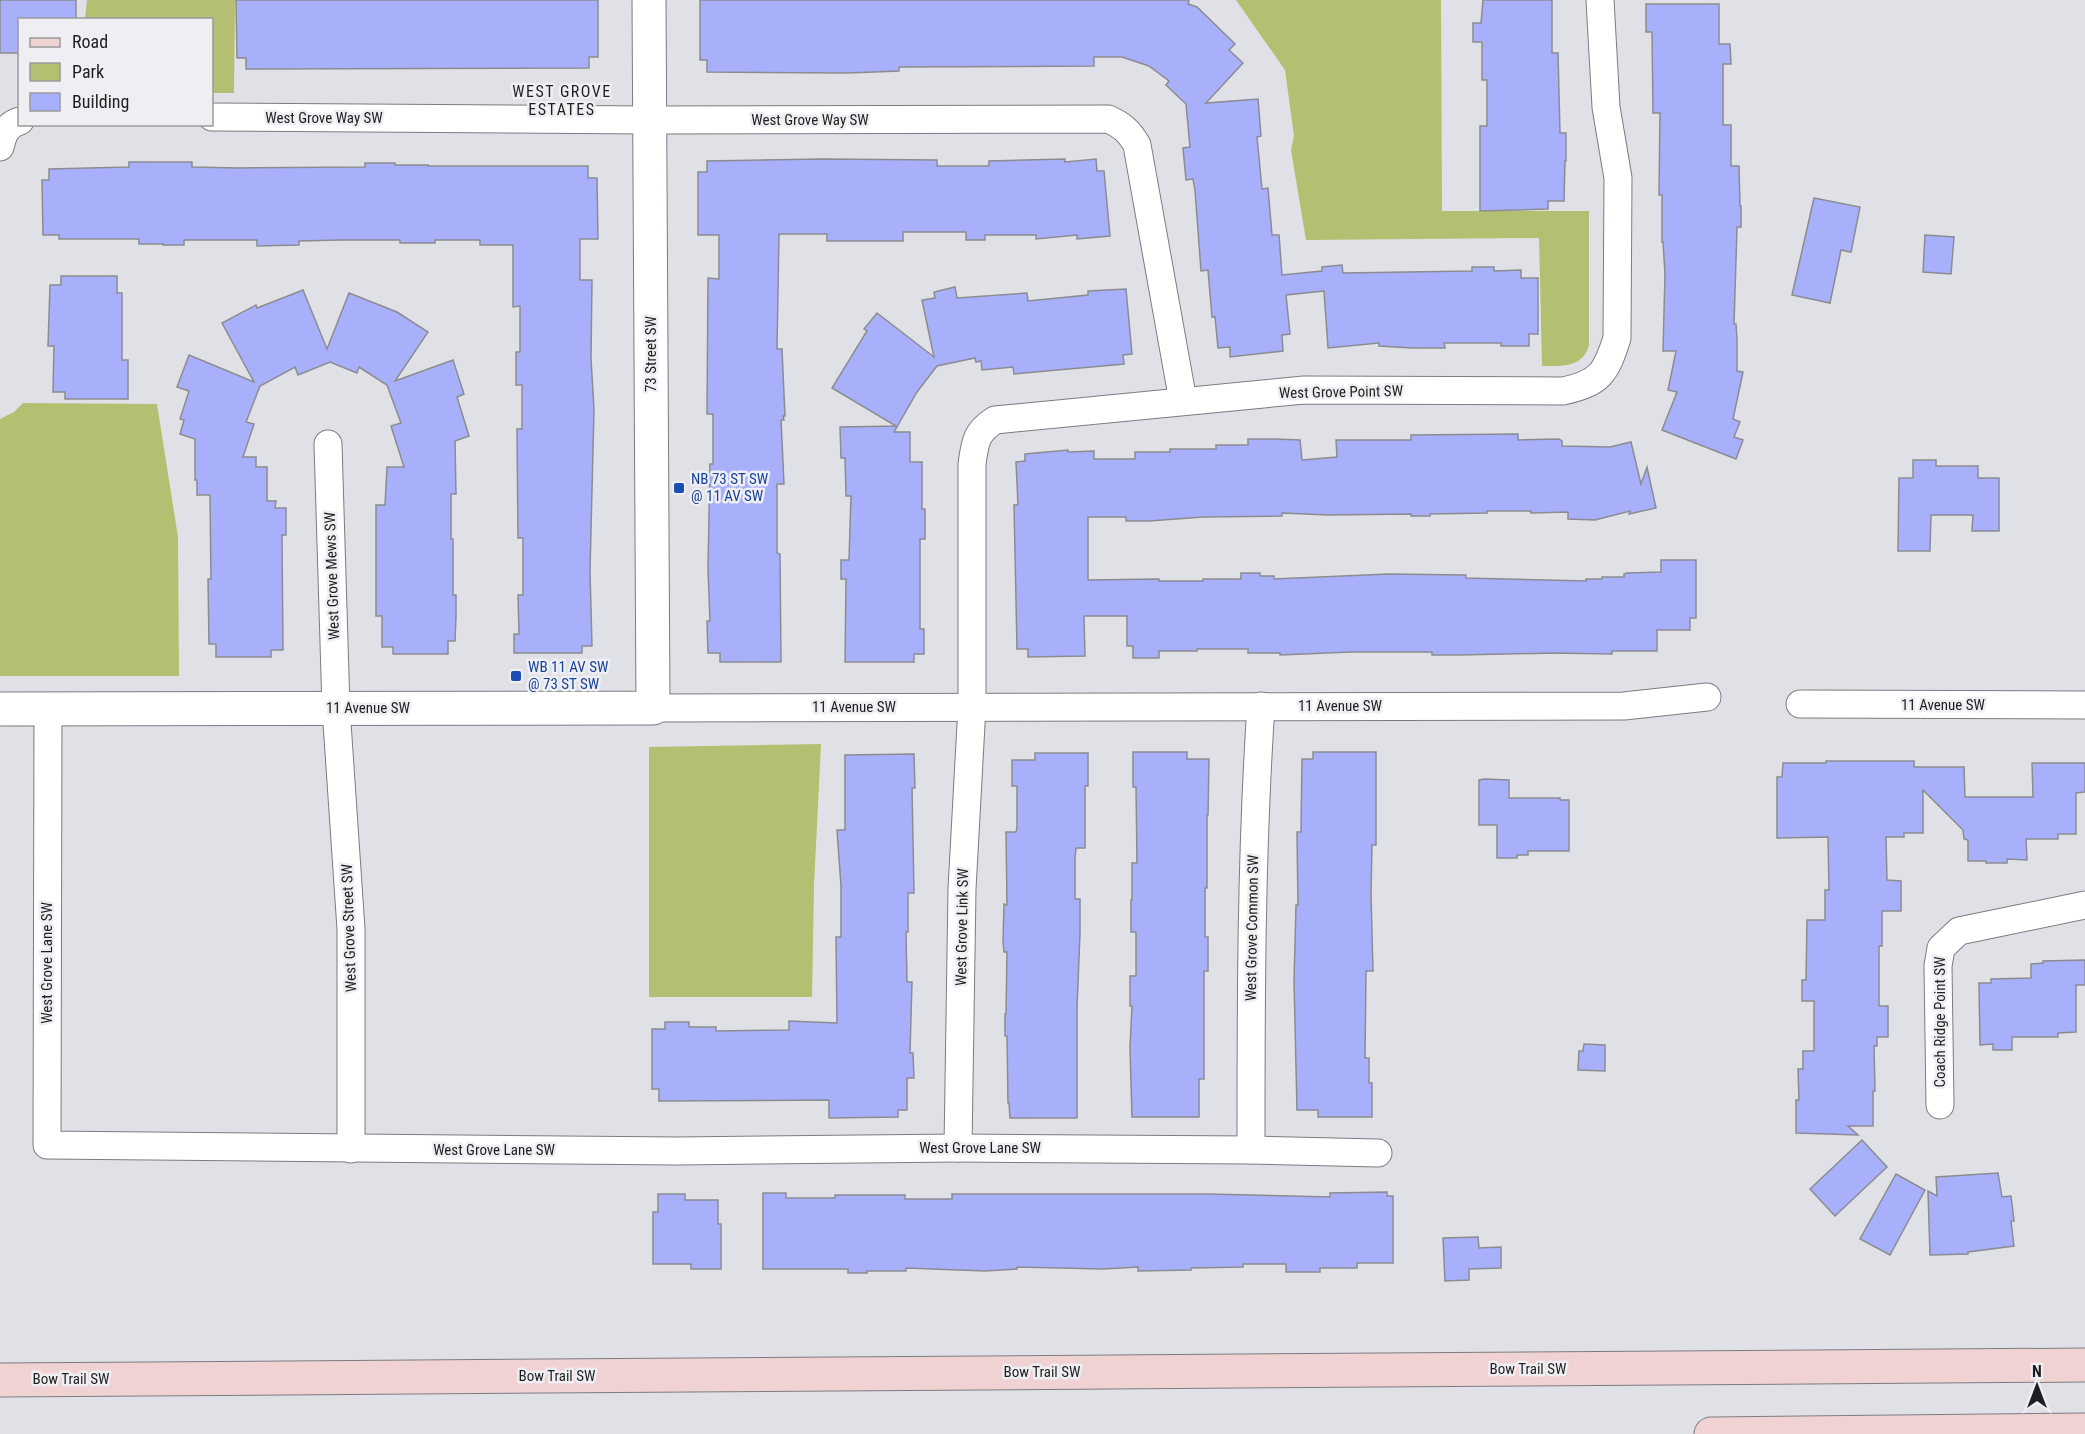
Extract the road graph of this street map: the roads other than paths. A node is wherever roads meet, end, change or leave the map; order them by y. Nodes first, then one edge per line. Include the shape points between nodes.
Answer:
1 (649, 0) edge
2 (1600, 0) edge
3 (213, 117) edge
4 (649, 120) junction
5 (18, 122) edge
6 (0, 147) edge
7 (1184, 401) junction
8 (328, 444) dead end
9 (1707, 697) dead end
10 (1800, 704) dead end
11 (2085, 705) edge
12 (972, 706) junction
13 (1261, 706) junction
14 (336, 708) junction
15 (653, 708) junction
16 (0, 709) edge
17 (48, 709) junction
18 (2085, 904) edge
19 (1940, 1106) dead end
20 (958, 1148) junction
21 (351, 1149) junction
22 (1251, 1150) junction
23 (1378, 1153) dead end
24 (2085, 1365) edge
25 (0, 1380) edge
26 (2085, 1430) edge
27 (1711, 1434) edge

1 - 4 street, 73 Street SW
2 - 7 street, West Grove Point SW via 1606,107 1618,178 1617,338 1601,375 1585,386 1563,391 1304,390
3 - 4 street, West Grove Way SW
4 - 7 street, West Grove Way SW via 1092,118 1119,124 1137,145
4 - 15 street, 73 Street SW
5 - 6 street via 3,134
7 - 12 street, West Grove Point SW via 995,420 982,428 974,442 972,464
8 - 14 street, West Grove Mews SW
9 - 13 street, 11 Avenue SW via 1624,706
10 - 11 street, 11 Avenue SW
12 - 13 street, 11 Avenue SW
12 - 15 street, 11 Avenue SW
12 - 20 street, West Grove Link SW via 962,889
13 - 22 street, West Grove Common SW via 1251,973
14 - 15 street, 11 Avenue SW
14 - 17 street, 11 Avenue SW
14 - 21 street, West Grove Street SW via 351,929
16 - 17 street, 11 Avenue SW
17 - 21 street, West Grove Lane SW via 47,1145
18 - 19 street, Coach Ridge Point SW via 1959,931 1941,948
20 - 21 street, West Grove Lane SW
20 - 22 street, West Grove Lane SW
22 - 23 street, West Grove Lane SW
24 - 25 main road, Bow Trail SW
26 - 27 main road

